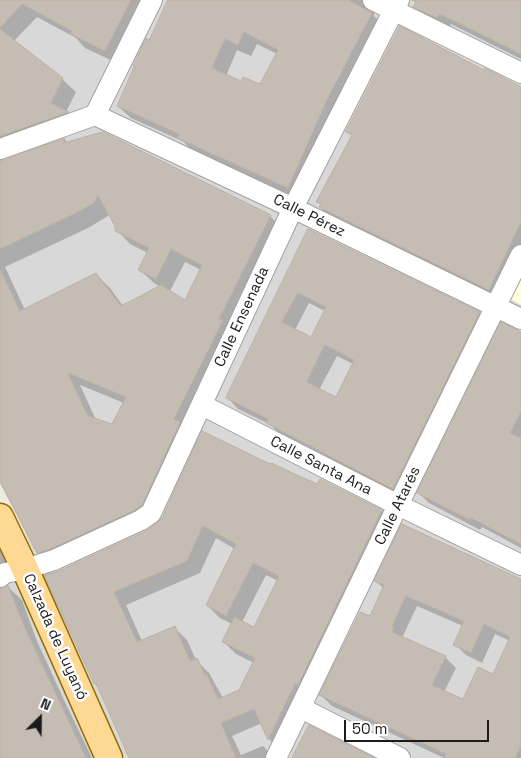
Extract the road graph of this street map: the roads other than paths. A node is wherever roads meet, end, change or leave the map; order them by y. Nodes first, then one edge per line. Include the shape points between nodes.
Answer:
1 (152, 0) edge
2 (373, 0) edge
3 (396, 5) edge
4 (521, 73) edge
5 (95, 115) junction
6 (0, 149) edge
7 (293, 208) junction
8 (521, 255) edge
9 (495, 306) junction
10 (521, 319) edge
11 (202, 405) junction
12 (398, 505) junction
13 (0, 518) edge
14 (521, 565) edge
15 (25, 569) junction
16 (0, 577) edge
17 (301, 708) junction
18 (109, 758) edge
19 (276, 758) edge
20 (400, 758) edge

1 - 5 street
2 - 3 street
3 - 4 street
3 - 7 street, Calle Ensenada
5 - 6 street
5 - 7 street, Calle Pérez
7 - 9 street, Calle Pérez
7 - 11 street, Calle Ensenada
8 - 9 street, Calle Atarés
9 - 10 street, Calle Pérez
9 - 12 street, Calle Atarés
11 - 12 street, Calle Santa Ana
11 - 15 street, Calle Ensenada via 151,513 54,560
12 - 14 street, Calle Santa Ana
12 - 17 street, Calle Atarés
13 - 15 main road, Calzada de Luyanó
15 - 16 street, Calle Ensenada
15 - 18 main road, Calzada de Luyanó
17 - 19 street, Calle Atarés
17 - 20 street

